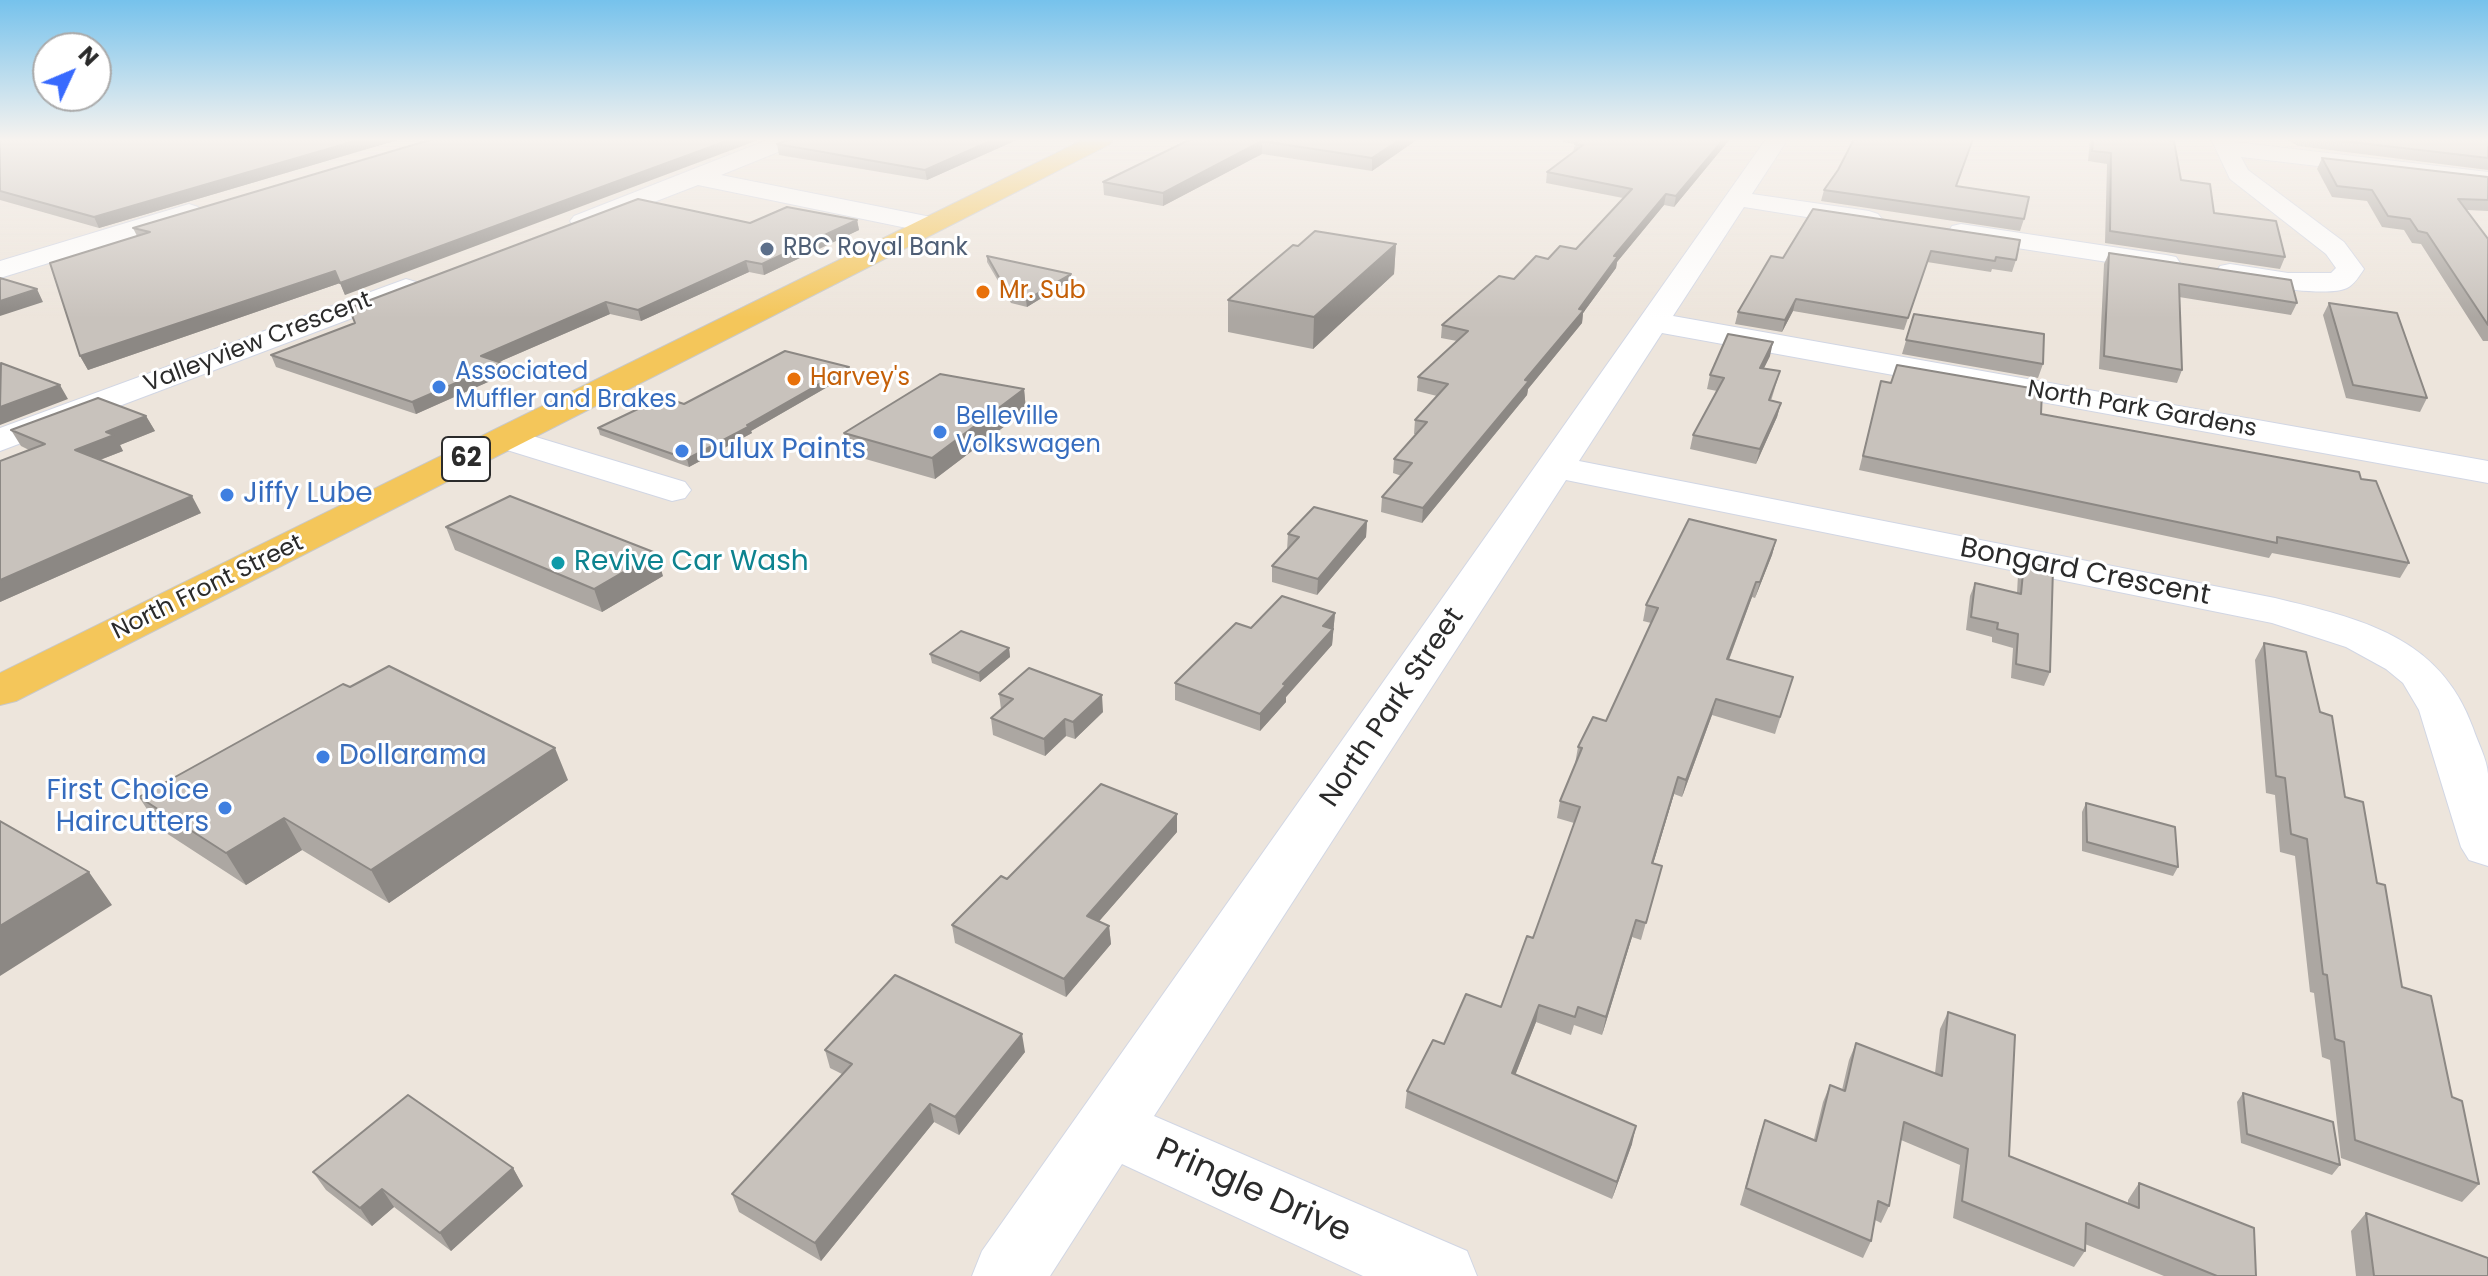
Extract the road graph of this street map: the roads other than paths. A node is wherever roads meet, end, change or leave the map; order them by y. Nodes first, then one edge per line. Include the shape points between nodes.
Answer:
1 (640, 199) edge
2 (801, 199) edge
3 (984, 199) edge
4 (1737, 199) joint
5 (2270, 199) edge
6 (212, 205) edge
7 (1900, 223) edge
8 (931, 225) junction
9 (1930, 228) edge
10 (551, 233) edge
11 (0, 240) edge
12 (48, 254) junction
13 (0, 270) edge
14 (431, 278) edge
15 (1654, 322) junction
16 (506, 439) junction
17 (0, 440) edge
18 (1556, 467) junction
19 (2488, 472) edge
20 (672, 490) dead end
21 (0, 691) edge
22 (2488, 847) edge
23 (1109, 1127) junction
24 (1008, 1276) edge
25 (1441, 1276) edge

1 - 10 street
2 - 8 street
3 - 8 main road, North Front Street / 62
4 - 7 street
4 - 15 street, North Park Street
5 - 9 street via 2335,248 2350,269 2338,282 2288,281
6 - 12 street
8 - 16 main road, North Front Street / 62
11 - 12 street
12 - 13 street
14 - 17 street, Valleyview Crescent
15 - 18 street, North Park Street
15 - 19 street, North Park Gardens
16 - 20 street
16 - 21 main road, North Front Street / 62
18 - 22 street, Bongard Crescent via 2275,611 2369,641 2409,665 2432,689
18 - 23 street, North Park Street
23 - 24 street, North Park Street
23 - 25 street, Pringle Drive

